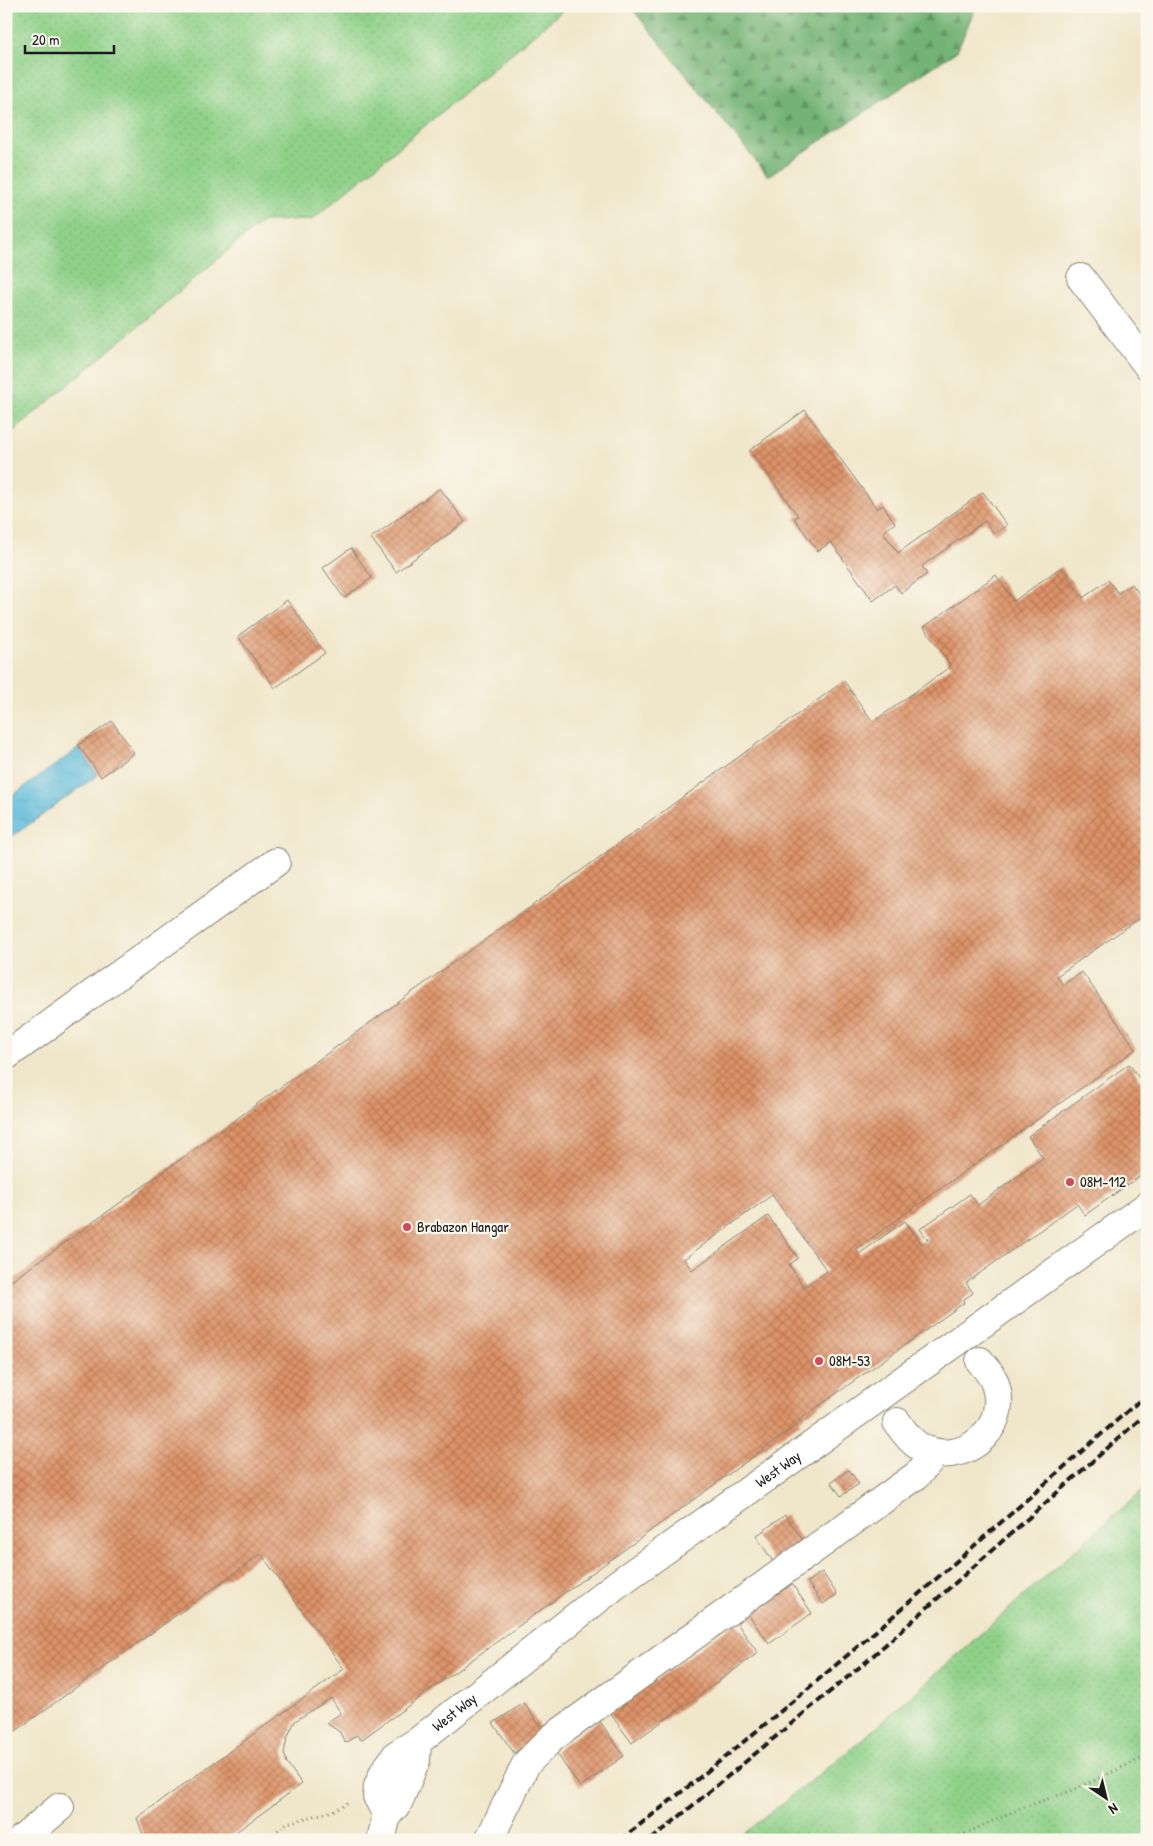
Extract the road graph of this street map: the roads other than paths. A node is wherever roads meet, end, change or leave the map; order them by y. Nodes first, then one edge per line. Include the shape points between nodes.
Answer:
1 (1081, 278) dead end
2 (1147, 365) edge
3 (276, 862) dead end
4 (6, 1056) edge
5 (1147, 1206) edge
6 (980, 1361) dead end
7 (897, 1422) dead end
8 (936, 1453) junction
9 (417, 1742) junction
10 (60, 1807) dead end
11 (384, 1827) edge
12 (22, 1840) edge
13 (489, 1840) edge

1 - 2 lane
3 - 4 lane
5 - 9 lane, West Way via 616,1584
6 - 8 lane via 990,1372 998,1394 996,1416 990,1431 966,1450
7 - 8 lane via 920,1447
8 - 13 lane via 917,1475 552,1738 526,1764
9 - 11 lane, West Way via 416,1760
9 - 11 lane, West Way via 397,1754 378,1786
10 - 12 lane

